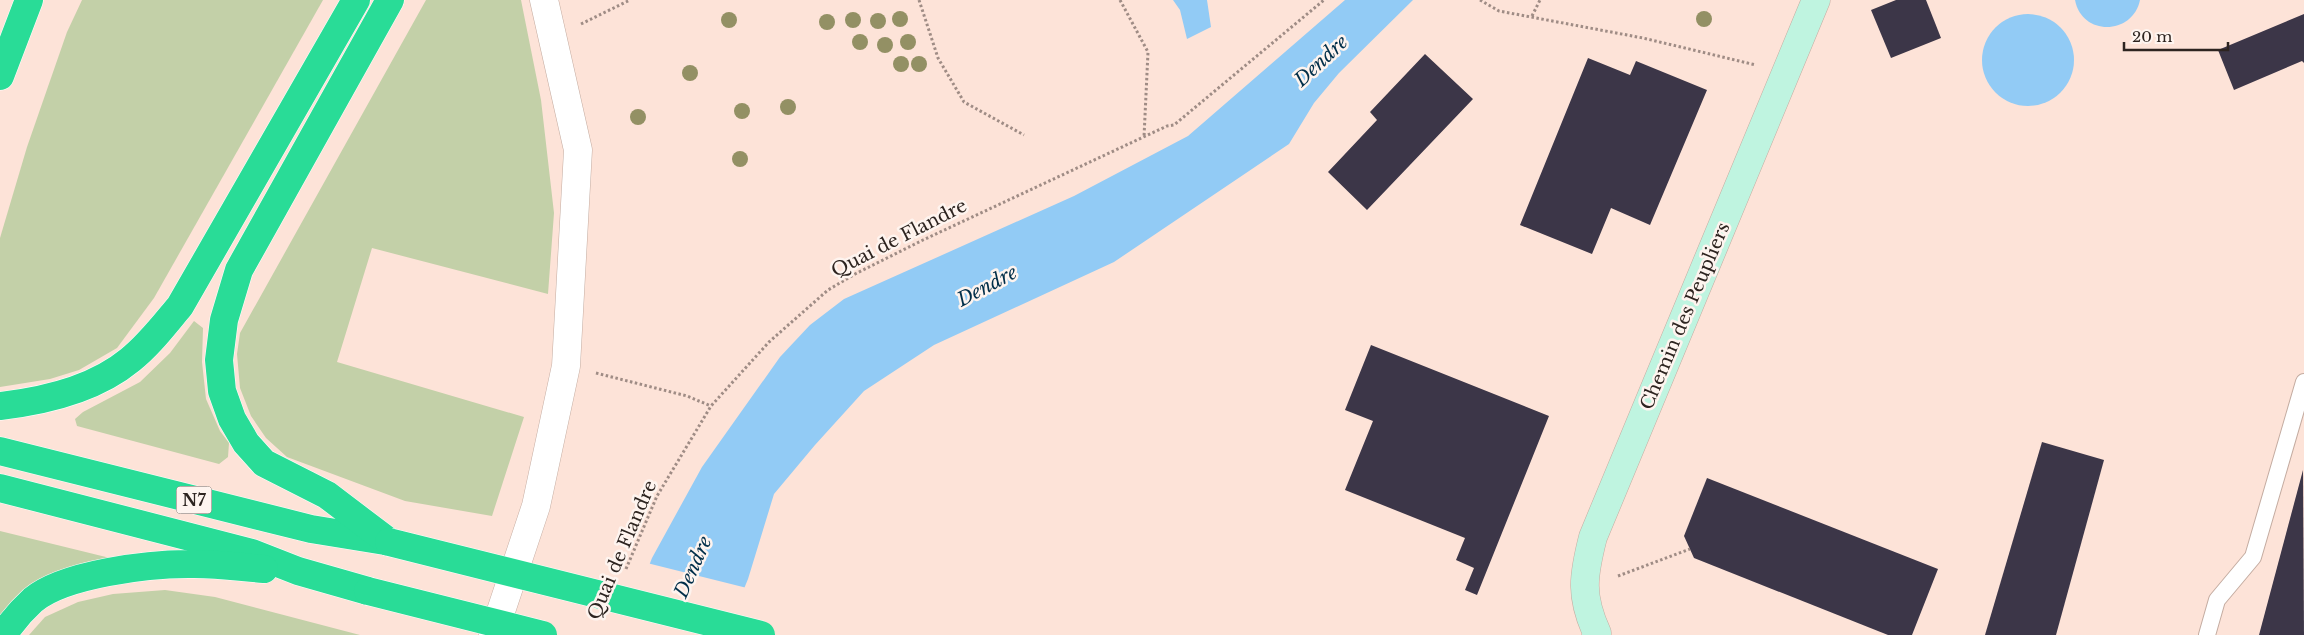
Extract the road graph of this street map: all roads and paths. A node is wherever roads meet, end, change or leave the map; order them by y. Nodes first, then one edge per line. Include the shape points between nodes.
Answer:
1 (30, 0) edge
2 (356, 0) edge
3 (390, 0) edge
4 (544, 0) edge
5 (630, 0) edge
6 (919, 0) edge
7 (1120, 0) edge
8 (1324, 0) edge
9 (1480, 0) edge
10 (1540, 0) edge
11 (1816, 0) edge
12 (1532, 16) junction
13 (552, 38) junction
14 (1785, 75) junction
15 (0, 76) edge
16 (1024, 135) dead end
17 (1144, 137) junction
18 (566, 366) junction
19 (2304, 382) edge
20 (0, 406) edge
21 (710, 406) junction
22 (0, 451) edge
23 (0, 488) edge
24 (389, 542) junction
25 (1690, 549) dead end
26 (298, 571) junction
27 (624, 574) dead end
28 (1585, 588) junction
29 (1598, 634) edge
30 (3, 635) edge
31 (493, 635) edge
32 (543, 635) edge
33 (761, 635) edge
34 (2207, 635) edge

1 - 15 highway
2 - 20 highway via 194,283 156,335 129,361 93,382 67,393
3 - 24 highway via 239,270 224,320 219,360 222,392 232,419 246,443 264,463 327,495
4 - 13 street
5 - 13 path
6 - 16 path via 938,58 964,102
7 - 17 path via 1148,52
8 - 17 path, Quai de Flandre via 1174,125
9 - 12 path via 1499,11
10 - 12 path
11 - 14 street, Chemin des Peupliers
12 - 14 path via 1745,61
13 - 18 street via 578,150
14 - 28 street, Chemin des Peupliers via 1593,537 1586,565
17 - 21 path, Quai de Flandre via 923,240 828,290 769,342
18 - 21 path via 687,396
18 - 31 street via 536,506
19 - 34 lane via 2253,557 2217,600
21 - 27 path, Quai de Flandre via 656,496
22 - 24 highway, N7 via 311,530
23 - 26 highway, N7 via 252,552
24 - 33 highway, N7, bridge
25 - 28 path
26 - 30 highway via 190,564 123,570 82,578 34,600
26 - 32 highway, N7, bridge
28 - 29 street, Chemin des Peupliers via 1587,610

